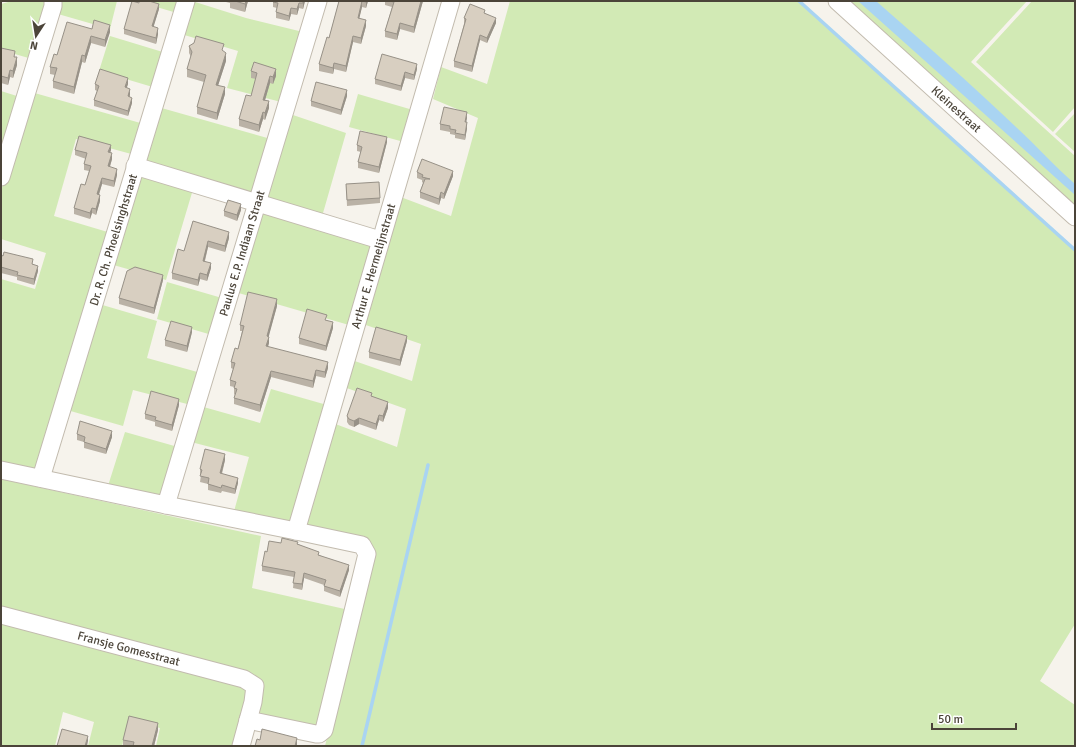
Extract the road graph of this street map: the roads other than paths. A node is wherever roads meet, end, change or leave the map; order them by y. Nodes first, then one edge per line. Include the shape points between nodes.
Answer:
1 (52, 1) edge
2 (186, 1) edge
3 (318, 1) edge
4 (451, 1) edge
5 (837, 1) edge
6 (135, 166) junction
7 (1, 177) edge
8 (256, 202) junction
9 (1075, 217) edge
10 (380, 240) junction
11 (1, 470) edge
12 (41, 478) junction
13 (166, 505) junction
14 (296, 530) junction
15 (1, 615) edge
16 (248, 720) junction
17 (241, 746) edge

1 - 7 street via 53,6
2 - 6 street, Dr. R. Ch. Phoelsinghstraat
3 - 8 street, Paulus E.P. Indiaan Straat
4 - 10 street, Arthur E. Hermelijnstraat
5 - 9 street, Kleinestraat
6 - 8 street
6 - 12 street, Dr. R. Ch. Phoelsinghstraat
8 - 10 street
8 - 13 street, Paulus E.P. Indiaan Straat
10 - 14 street, Arthur E. Hermelijnstraat
11 - 12 street
12 - 13 street
13 - 14 street
14 - 16 street via 362,545 367,554 324,730 316,734
15 - 16 street, Fransje Gomesstraat via 244,679 255,686
16 - 17 street

